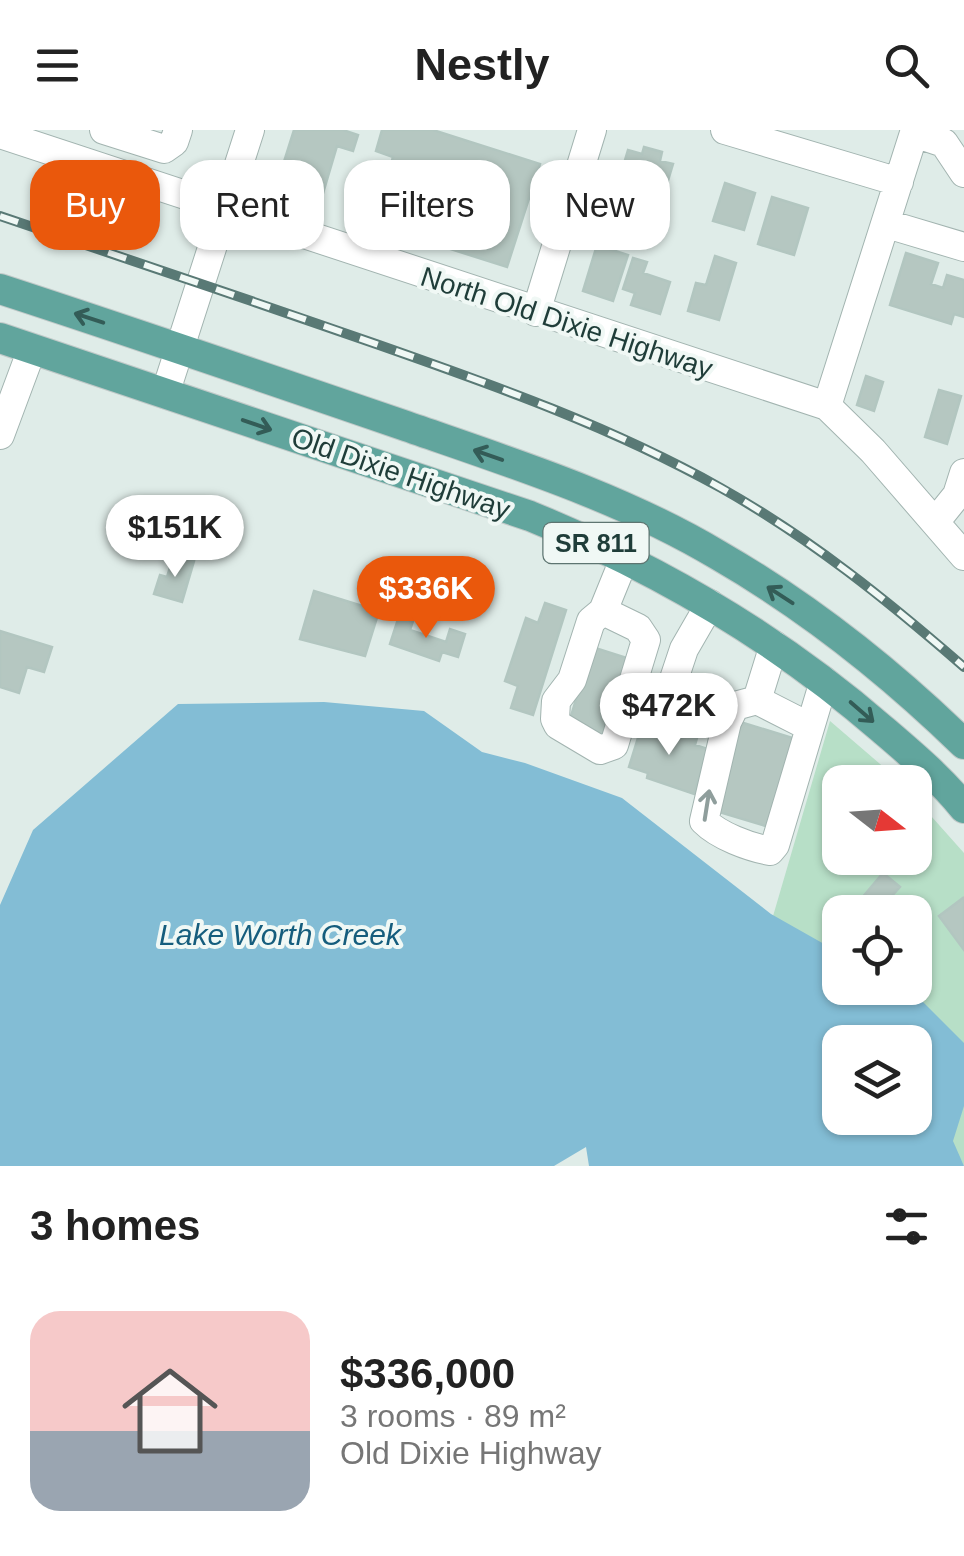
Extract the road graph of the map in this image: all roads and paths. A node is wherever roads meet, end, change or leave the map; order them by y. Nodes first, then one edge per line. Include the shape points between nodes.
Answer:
1 (104, 130) edge
2 (178, 130) edge
3 (250, 130) edge
4 (592, 130) edge
5 (725, 130) edge
6 (915, 132) edge
7 (4, 133) edge
8 (61, 142) edge
9 (240, 160) edge
10 (964, 173) edge
11 (899, 182) junction
12 (180, 192) edge
13 (887, 224) junction
14 (324, 243) edge
15 (964, 247) edge
16 (211, 250) edge
17 (0, 289) edge
18 (536, 312) junction
19 (0, 338) edge
20 (179, 348) junction
21 (32, 349) junction
22 (164, 394) junction
23 (827, 406) junction
24 (0, 435) edge
25 (964, 473) edge
26 (936, 520) junction
27 (964, 556) edge
28 (624, 558) junction
29 (710, 604) junction
30 (603, 611) junction
31 (774, 644) junction
32 (824, 680) junction
33 (756, 700) junction
34 (716, 711) dead end
35 (810, 727) junction
36 (964, 744) edge
37 (964, 808) edge

1 - 2 street via 164,149
3 - 9 street
4 - 18 street
5 - 11 street
6 - 10 street via 944,143
6 - 11 street
7 - 8 street, North Old Dixie Highway
8 - 12 street, North Old Dixie Highway
11 - 13 street
13 - 15 street
13 - 23 street
14 - 18 street, North Old Dixie Highway
16 - 20 street
20 -> 17 main road, Old Dixie Highway / SR 811
18 - 23 street, North Old Dixie Highway
19 - 21 main road, Old Dixie Highway / SR 811
20 - 22 street
36 -> 20 main road, Old Dixie Highway / SR 811 via 859,651 717,554 526,468
21 - 22 main road, Old Dixie Highway / SR 811
21 - 24 street
22 -> 28 main road, Old Dixie Highway / SR 811 via 530,516
23 - 26 street, North Old Dixie Highway
25 - 26 street via 957,495
26 - 27 street, North Old Dixie Highway
28 - 29 main road, Old Dixie Highway / SR 811
28 - 30 street
29 - 31 main road, Old Dixie Highway / SR 811
29 - 34 street via 670,691
30 - 30 street via 591,621 572,680 556,701 555,719 607,750 614,746 646,640 638,628
31 - 32 main road, Old Dixie Highway / SR 811
31 - 33 street
32 - 35 street
32 -> 37 main road, Old Dixie Highway / SR 811
33 - 35 street
35 -> 33 street via 775,846 770,851 711,828 704,813 727,722 735,706

